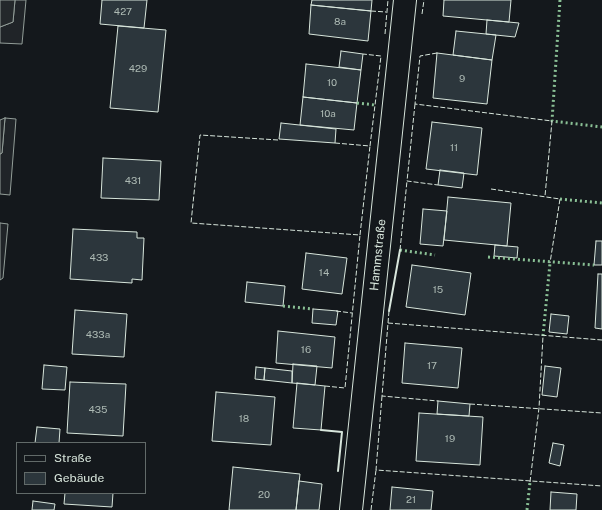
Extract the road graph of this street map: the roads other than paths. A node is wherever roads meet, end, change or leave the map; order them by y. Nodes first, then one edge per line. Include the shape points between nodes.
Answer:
1 (405, 0) edge
2 (351, 510) edge

1 - 2 street, Hammstraße

